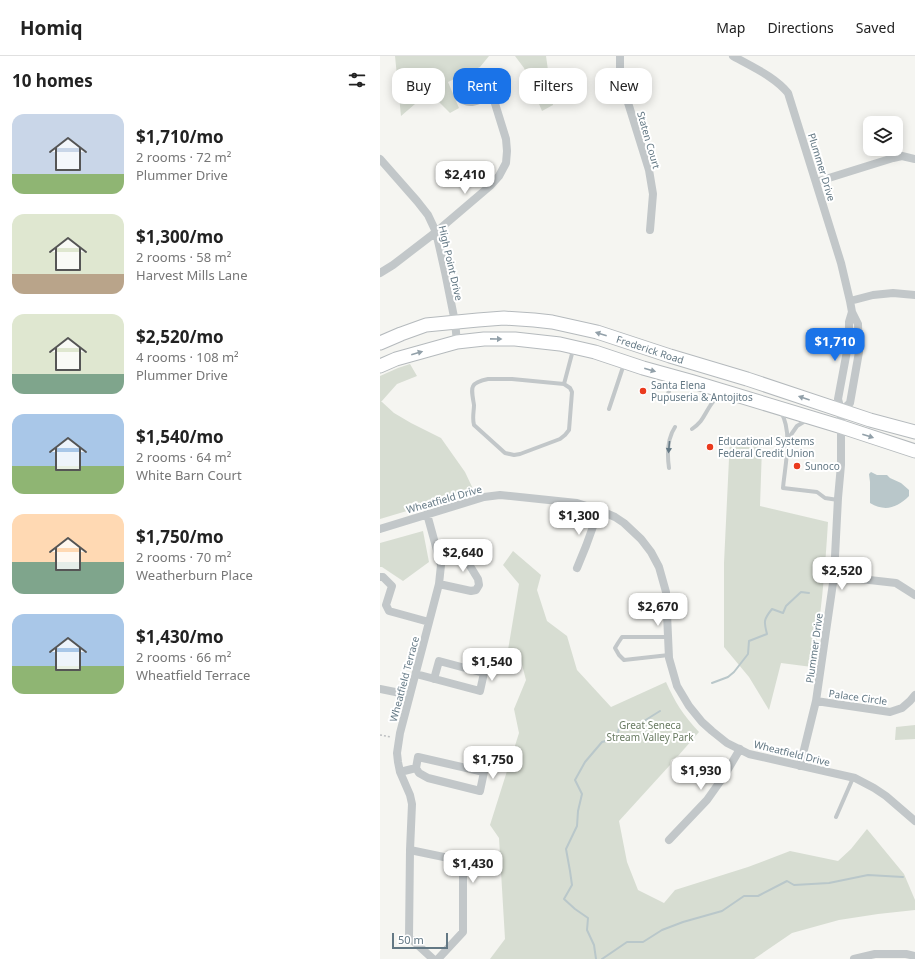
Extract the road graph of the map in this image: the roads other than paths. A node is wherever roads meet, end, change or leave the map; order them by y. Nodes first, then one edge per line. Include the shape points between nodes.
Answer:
1 (620, 56) edge
2 (733, 56) edge
3 (495, 104) edge
4 (380, 159) edge
5 (915, 159) edge
6 (816, 182) junction
7 (650, 230) dead end
8 (436, 232) junction
9 (380, 273) edge
10 (915, 295) edge
11 (850, 301) junction
12 (852, 312) junction
13 (455, 322) junction
14 (457, 342) junction
15 (380, 343) edge
16 (574, 347) junction
17 (624, 362) junction
18 (380, 366) edge
19 (674, 377) junction
20 (564, 384) junction
21 (722, 391) junction
22 (665, 403) dead end
23 (779, 408) junction
24 (609, 409) dead end
25 (841, 411) junction
26 (810, 418) junction
27 (675, 427) dead end
28 (842, 427) junction
29 (692, 429) dead end
30 (915, 432) edge
31 (788, 439) junction
32 (915, 451) edge
33 (669, 468) dead end
34 (838, 500) junction
35 (599, 510) junction
36 (427, 514) junction
37 (380, 529) edge
38 (437, 548) junction
39 (577, 568) dead end
40 (834, 576) junction
41 (380, 577) edge
42 (439, 584) junction
43 (915, 595) edge
44 (383, 604) edge
45 (429, 622) junction
46 (668, 637) junction
47 (669, 654) junction
48 (416, 674) junction
49 (434, 679) junction
50 (380, 689) edge
51 (410, 695) junction
52 (915, 696) edge
53 (816, 701) junction
54 (740, 749) junction
55 (800, 766) junction
56 (416, 768) junction
57 (400, 772) junction
58 (853, 778) junction
59 (836, 817) dead end
60 (915, 821) edge
61 (670, 840) dead end
62 (410, 850) junction
63 (915, 956) edge
64 (433, 959) edge
65 (438, 959) edge
66 (854, 959) edge

1 - 7 street, Staten Court via 620,77 653,194
2 - 6 street, Plummer Drive via 774,79 788,93
3 - 8 street via 506,139 506,163 490,186
4 - 8 street, High Point Drive via 428,215
5 - 6 street via 902,156 893,158
6 - 11 street, Plummer Drive
8 - 9 street
8 - 13 street, High Point Drive
10 - 11 street via 894,293
11 - 12 street, Plummer Drive
12 - 25 street, Plummer Drive via 838,399
12 - 25 street, Plummer Drive via 858,324 858,352 850,402
13 - 14 street, High Point Drive
13 - 15 main road, Frederick Road via 426,325
25 -> 13 main road, Frederick Road via 597,332 534,320 504,318
14 -> 16 main road, Frederick Road via 515,339
18 -> 14 main road, Frederick Road
16 - 17 main road, Frederick Road
16 - 20 lane
17 -> 19 main road, Frederick Road
17 - 24 lane
19 - 21 main road, Frederick Road
19 - 22 lane
20 - 20 lane via 512,379 478,381 473,385 471,392 474,424 506,453 514,455 560,439 569,430 572,392
21 - 23 main road, Frederick Road
21 - 29 lane via 709,406 704,419
23 - 26 main road, Frederick Road
23 - 31 lane via 784,417
25 - 28 street, Plummer Drive
25 - 30 main road, Frederick Road
26 - 28 main road, Frederick Road
26 - 31 lane via 798,426
27 -> 33 lane via 669,440
28 -> 32 main road, Frederick Road
28 - 34 street, Plummer Drive
31 - 34 lane via 783,488 817,492 825,498
34 - 40 street, Plummer Drive
35 - 36 street, Wheatfield Drive via 577,503 500,495 484,497
35 - 39 street
35 - 46 street, Wheatfield Drive via 624,523 641,539 659,566 666,592
36 - 37 street, Wheatfield Drive
36 - 38 street, Wheatfield Terrace
38 - 42 street, Wheatfield Terrace via 441,565
38 - 42 street via 456,543 478,579 479,585 476,590 471,591
40 - 43 street via 896,583
40 - 53 street, Plummer Drive
41 - 44 street via 392,586
42 - 45 street, Wheatfield Terrace
44 - 45 street via 389,612
45 - 48 street, Wheatfield Terrace
46 - 47 street, Wheatfield Drive
46 - 47 lane via 622,637 615,648 624,660
47 - 54 street, Wheatfield Drive via 677,686 689,706 712,731
48 - 49 street
48 - 51 street, Wheatfield Terrace
49 - 49 street via 480,690 484,673 439,661
50 - 51 street
51 - 57 street, Wheatfield Terrace via 397,752
52 - 53 street, Palace Circle via 902,708 890,712
53 - 55 street, Plummer Drive
54 - 55 street, Wheatfield Drive via 749,754
54 - 61 street via 707,800
55 - 58 street, Wheatfield Drive
56 - 56 street via 428,778 480,791 484,772 418,757
56 - 57 street
57 - 62 street, Wheatfield Terrace via 412,804
58 - 59 lane
58 - 60 street, Wheatfield Drive via 886,796
62 - 64 street, Wheatfield Terrace via 409,937
62 - 65 street via 463,861 463,932
63 - 66 street via 875,954

